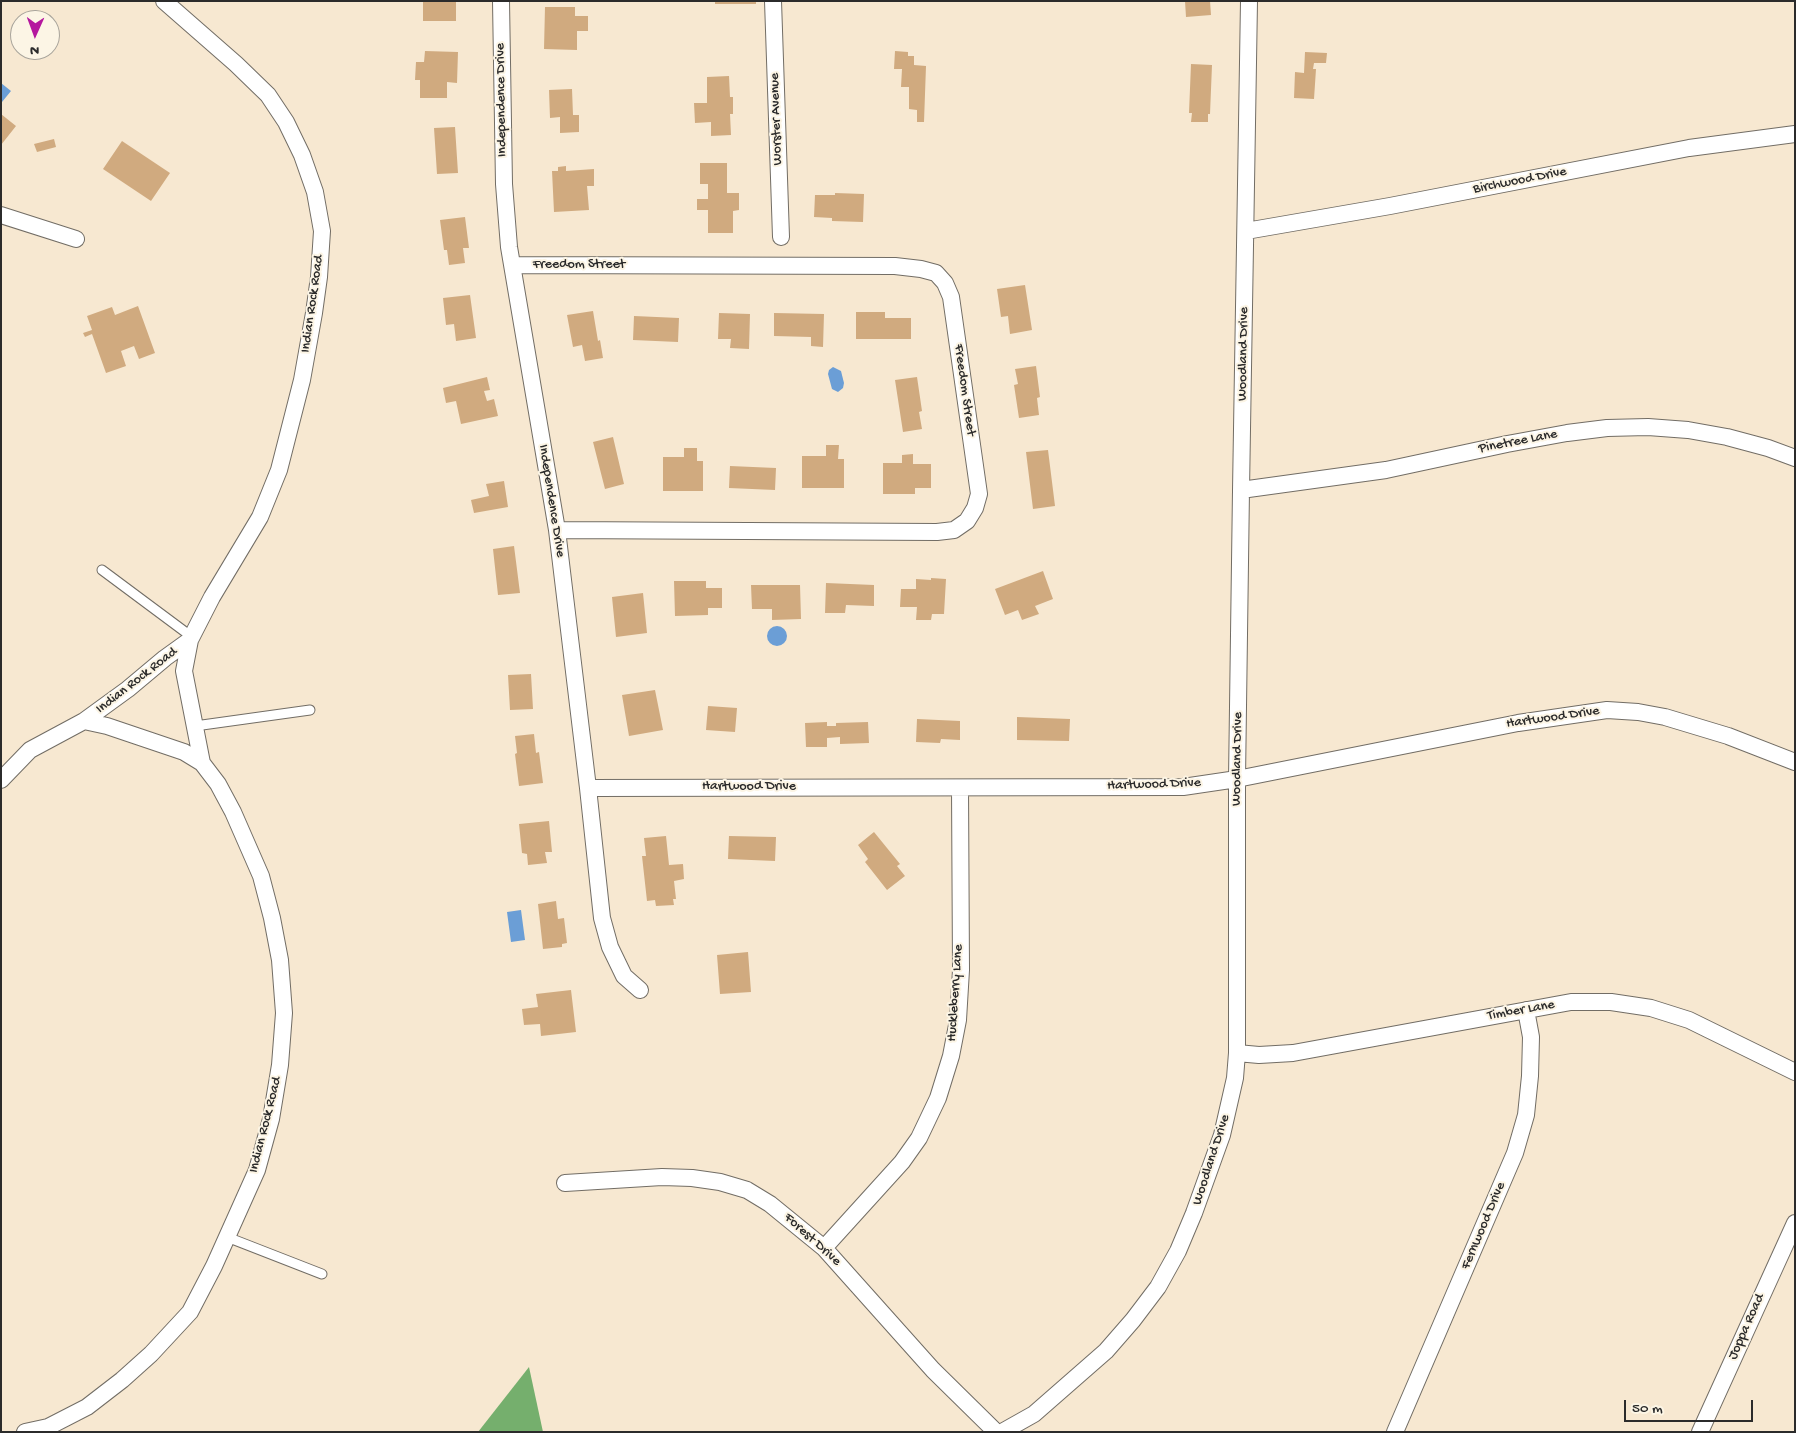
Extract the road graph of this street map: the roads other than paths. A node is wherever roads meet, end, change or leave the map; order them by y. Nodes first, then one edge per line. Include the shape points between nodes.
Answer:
1 (164, 1) edge
2 (501, 1) edge
3 (773, 1) edge
4 (1249, 1) edge
5 (1795, 134) edge
6 (1, 215) edge
7 (1246, 231) junction
8 (781, 237) dead end
9 (76, 239) dead end
10 (512, 265) junction
11 (1795, 458) edge
12 (1241, 490) junction
13 (557, 530) junction
14 (102, 570) dead end
15 (191, 639) junction
16 (310, 710) dead end
17 (84, 721) junction
18 (195, 726) junction
19 (1795, 762) edge
20 (202, 763) junction
21 (1, 780) edge
22 (1237, 780) junction
23 (588, 788) junction
24 (960, 788) junction
25 (640, 990) dead end
26 (1526, 1010) junction
27 (1237, 1053) junction
28 (1795, 1072) edge
29 (565, 1183) dead end
30 (1795, 1223) edge
31 (227, 1237) junction
32 (824, 1248) junction
33 (322, 1274) dead end
34 (61, 1426) edge
35 (25, 1432) edge
36 (996, 1432) edge
37 (1002, 1432) edge
38 (1394, 1432) edge
39 (1700, 1432) edge

1 - 15 street, Indian Rock Road via 268,95 302,155 315,192 322,231 319,277 302,380 278,470 260,517
2 - 10 street, Independence Drive via 504,184
3 - 8 street, Worster Avenue
4 - 7 street, Woodland Drive
5 - 7 street, Birchwood Drive via 1630,158
6 - 9 street
7 - 12 street, Woodland Drive
10 - 13 street, Independence Drive
10 - 13 street, Freedom Street via 895,266 936,273 945,283 950,297 979,494 967,521 954,530
11 - 12 street, Pinetree Lane via 1760,446 1688,430 1607,428 1516,442 1386,470
12 - 22 street, Woodland Drive
13 - 23 street, Independence Drive
14 - 15 lane
15 - 17 street, Indian Rock Road
15 - 18 street, Indian Rock Road via 184,671
16 - 18 lane
17 - 20 street, Indian Rock Road via 184,752
17 - 21 street, Indian Rock Road via 30,750
18 - 20 street, Indian Rock Road
19 - 22 street, Hartwood Drive via 1746,742 1673,719 1608,710 1518,723
20 - 31 street, Indian Rock Road via 230,805 261,876 280,960 284,1013 271,1119 257,1170
22 - 24 street, Hartwood Drive via 1183,787
22 - 27 street, Woodland Drive
23 - 24 street, Hartwood Drive
23 - 25 street, Independence Drive via 602,918 610,947 624,976
24 - 32 street, Huckleberry Lane via 960,970 958,1020 951,1056 938,1098 913,1146
26 - 27 street, Timber Lane via 1293,1053
26 - 28 street, Timber Lane via 1571,1002 1611,1002 1651,1008 1689,1020
26 - 38 street, Fernwood Drive via 1531,1037 1530,1076 1526,1115 1515,1153
27 - 37 street, Woodland Drive via 1230,1102 1208,1175 1178,1251 1158,1287 1106,1351 1034,1414
29 - 32 street, Forest Drive via 662,1177 720,1182 748,1190
30 - 39 street, Joppa Road
31 - 33 lane
31 - 34 street, Indian Rock Road via 190,1312 122,1380
32 - 36 street, Forest Drive via 934,1370
34 - 35 street, Indian Rock Road

